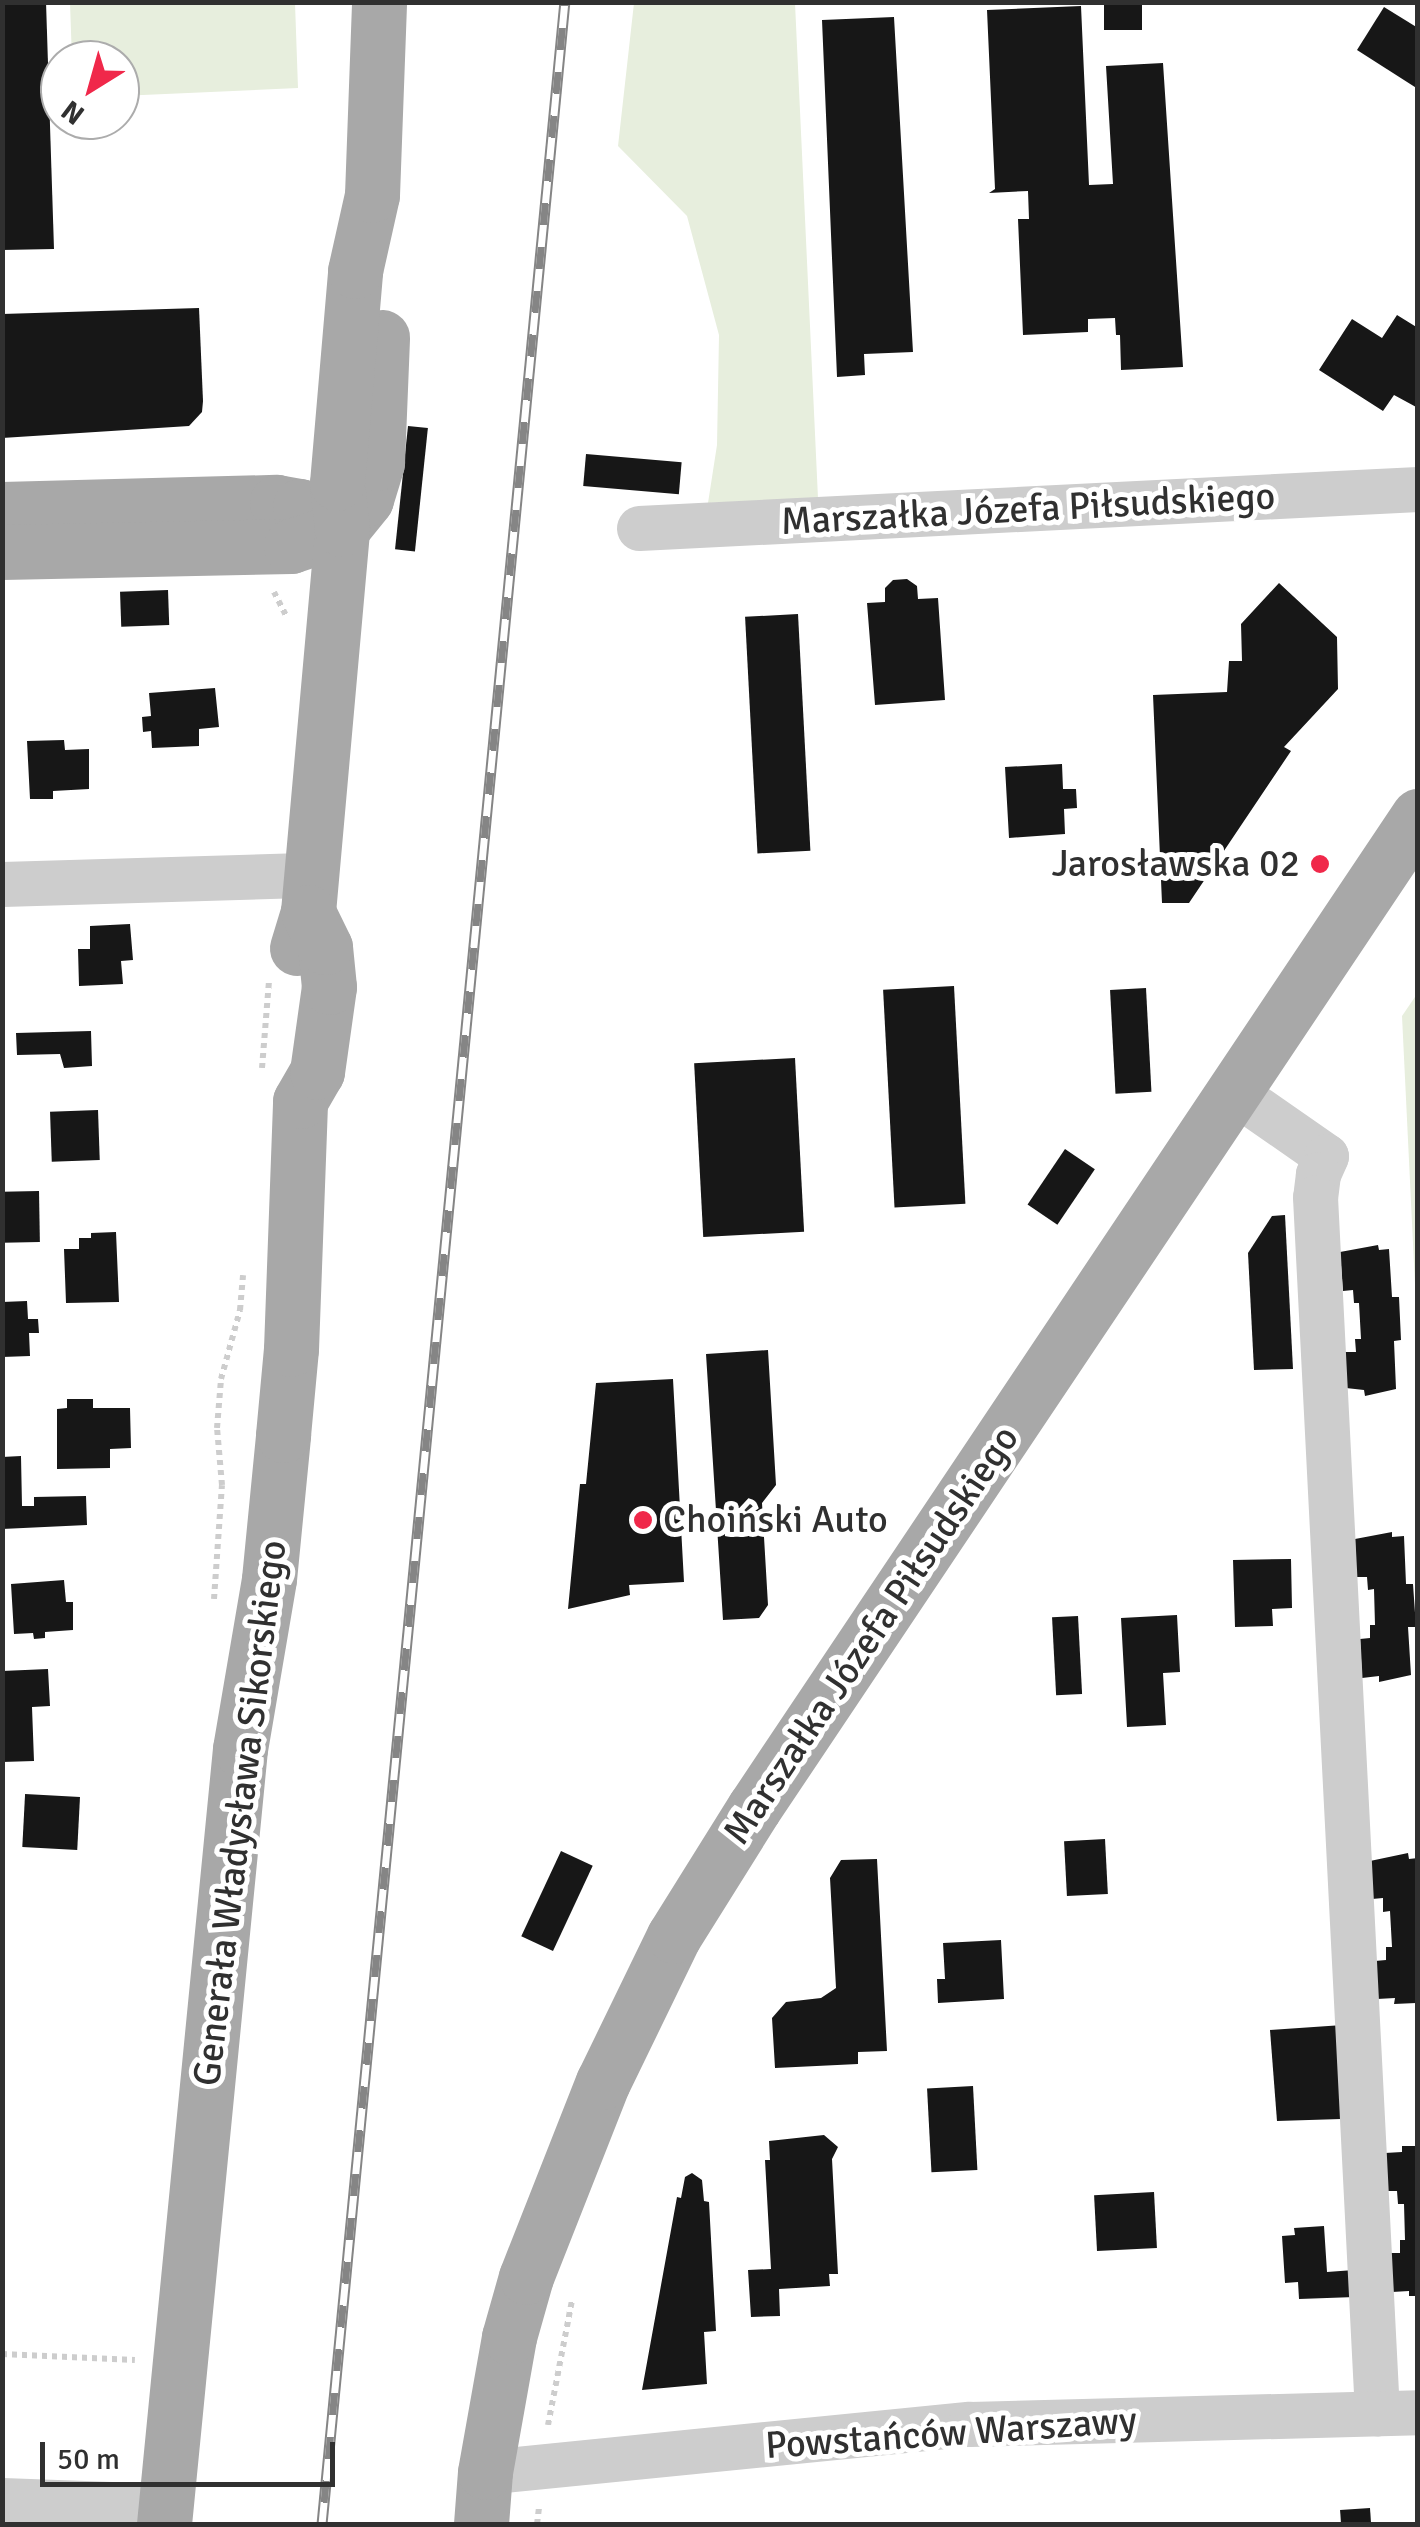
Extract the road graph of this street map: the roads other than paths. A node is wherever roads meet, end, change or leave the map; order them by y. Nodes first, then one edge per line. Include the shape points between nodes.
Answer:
1 (379, 2) edge
2 (1418, 489) edge
3 (2, 509) edge
4 (342, 528) junction
5 (639, 528) dead end
6 (2, 552) edge
7 (1418, 816) edge
8 (2, 884) edge
9 (310, 893) junction
10 (1234, 1092) junction
11 (1397, 2412) edge
12 (483, 2498) edge
13 (2, 2500) edge
14 (165, 2515) edge

1 - 4 main road, Generała Władysława Sikorskiego via 372,195 354,271 336,483
2 - 5 street, Marszałka Józefa Piłsudskiego
3 - 4 main road via 277,502
4 - 6 main road via 290,546
4 - 9 main road, Generała Władysława Sikorskiego
7 - 10 main road, Marszałka Józefa Piłsudskiego
8 - 9 street
9 - 14 main road, Generała Władysława Sikorskiego via 294,960 287,1039 287,1070 300,1102 291,1349 269,1579 240,1749
10 - 11 street via 1326,1156 1316,1197
10 - 12 main road, Marszałka Józefa Piłsudskiego via 674,1936 603,2082 526,2277 509,2336
11 - 12 street, Powstańców Warszawy via 970,2424
13 - 14 street

